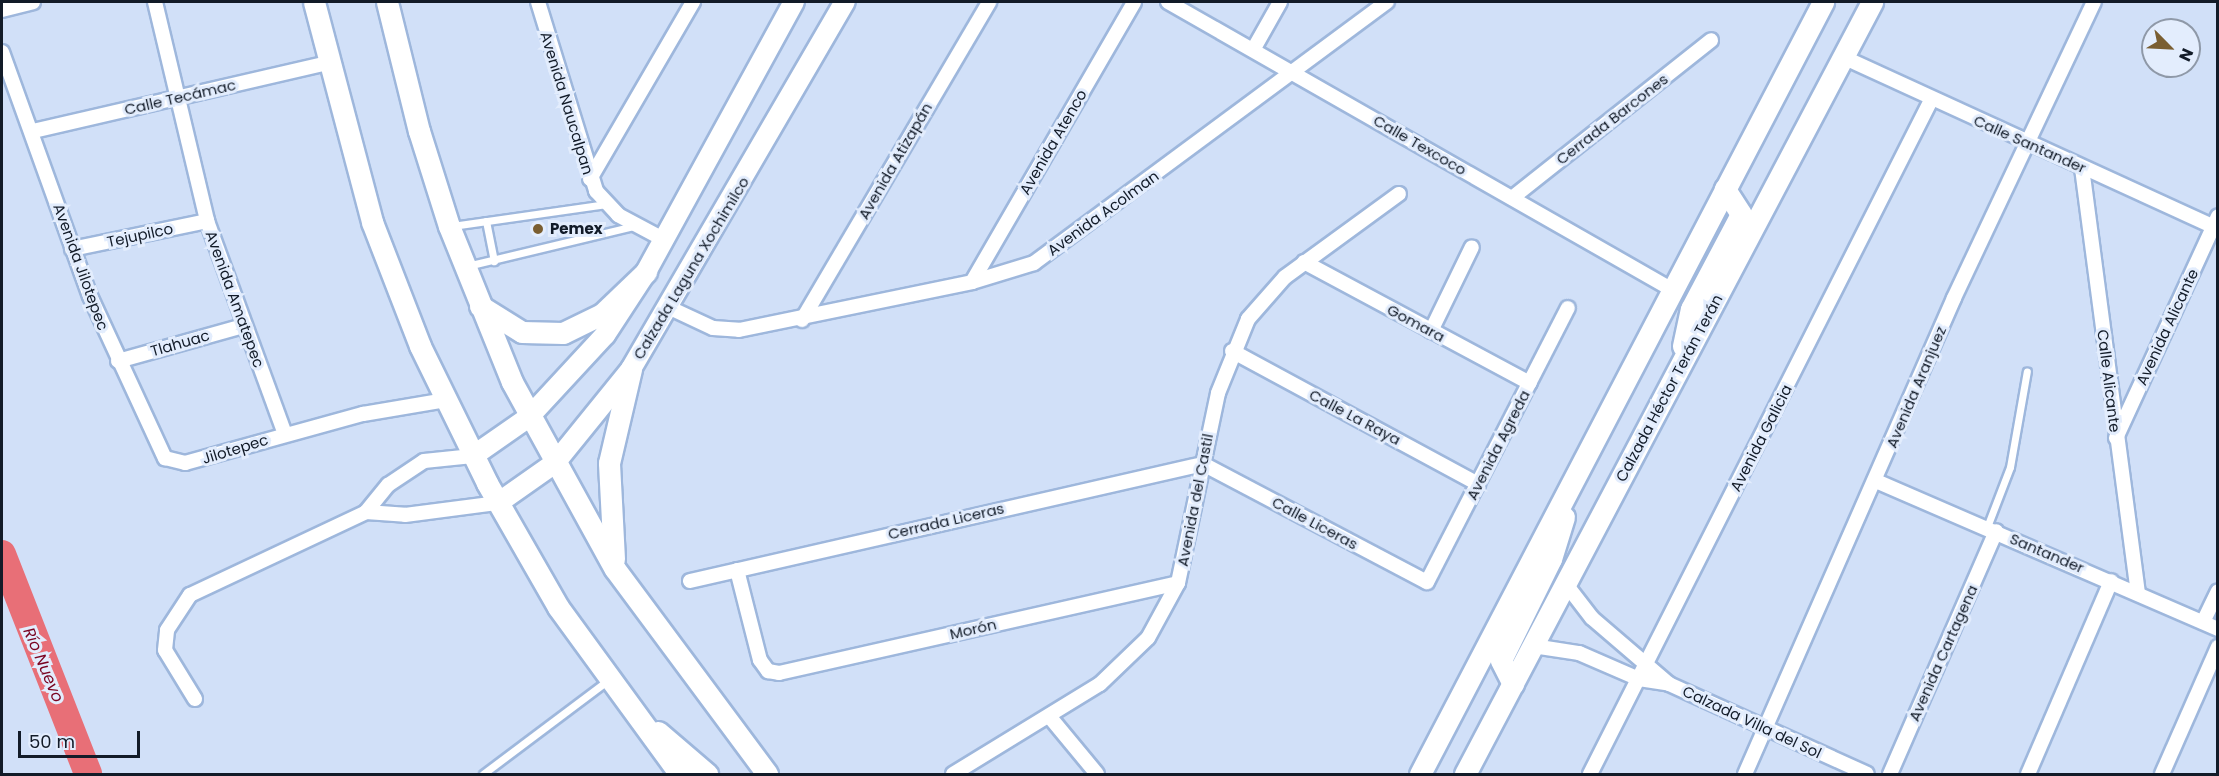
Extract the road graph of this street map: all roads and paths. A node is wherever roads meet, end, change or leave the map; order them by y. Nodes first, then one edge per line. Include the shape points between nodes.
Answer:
1 (33, 2) edge
2 (154, 2) edge
3 (314, 2) edge
4 (387, 2) edge
5 (693, 2) edge
6 (794, 2) edge
7 (845, 2) edge
8 (989, 2) edge
9 (1134, 2) edge
10 (1168, 2) edge
11 (1280, 2) edge
12 (1387, 2) edge
13 (1823, 2) edge
14 (1872, 2) edge
15 (2094, 2) edge
16 (542, 5) edge
17 (2, 9) edge
18 (1711, 40) dead end
19 (1253, 50) junction
20 (2, 52) edge
21 (1843, 57) junction
22 (327, 63) junction
23 (1291, 71) junction
24 (175, 98) junction
25 (1931, 100) junction
26 (33, 131) junction
27 (2026, 142) junction
28 (2082, 168) junction
29 (590, 179) junction
30 (1725, 189) junction
31 (1398, 194) dead end
32 (1512, 198) junction
33 (606, 204) junction
34 (207, 221) junction
35 (486, 221) junction
36 (2216, 224) edge
37 (449, 226) junction
38 (634, 226) junction
39 (663, 238) junction
40 (1472, 247) dead end
41 (72, 249) junction
42 (494, 261) junction
43 (1304, 262) junction
44 (465, 267) junction
45 (646, 272) junction
46 (972, 282) junction
47 (1671, 290) junction
48 (480, 306) junction
49 (670, 308) junction
50 (1568, 309) dead end
51 (802, 320) junction
52 (243, 326) junction
53 (1431, 331) junction
54 (1232, 351) junction
55 (118, 361) junction
56 (631, 369) junction
57 (1678, 370) junction
58 (2027, 371) dead end
59 (1530, 383) junction
60 (446, 400) junction
61 (530, 417) junction
62 (285, 434) junction
63 (2116, 438) junction
64 (473, 456) junction
65 (185, 463) joint
66 (555, 463) junction
67 (1203, 464) junction
68 (1575, 476) junction
69 (1876, 481) junction
70 (1478, 484) junction
71 (498, 503) junction
72 (366, 512) junction
73 (1992, 529) junction
74 (615, 569) junction
75 (737, 570) junction
76 (690, 581) dead end
77 (2111, 581) junction
78 (1427, 582) joint
79 (1178, 583) junction
80 (1565, 583) junction
81 (2217, 591) edge
82 (2138, 593) junction
83 (2203, 622) junction
84 (2217, 629) edge
85 (1533, 646) junction
86 (2217, 647) edge
87 (1648, 662) junction
88 (1639, 679) junction
89 (607, 681) junction
90 (1513, 684) junction
91 (1670, 684) junction
92 (195, 699) dead end
93 (632, 711) junction
94 (1049, 716) junction
95 (1764, 731) junction
96 (483, 774) edge
97 (680, 774) edge
98 (707, 774) edge
99 (767, 774) edge
100 (953, 774) edge
101 (1097, 774) edge
102 (1420, 774) edge
103 (1465, 774) edge
104 (1590, 774) edge
105 (1744, 774) edge
106 (1867, 774) edge
107 (1890, 774) edge
108 (2028, 774) edge
109 (2162, 774) edge

1 - 17 street
2 - 24 street, Avenida Amatepec
3 - 22 main road
4 - 37 main road via 416,120
5 - 29 street
6 - 39 main road
7 - 49 main road, Calzada Laguna Xochimilco
8 - 51 street, Avenida Atizapán
9 - 46 street, Avenida Atenco
10 - 19 street, Calle Texcoco
11 - 19 street
12 - 23 street, Avenida Acolman
13 - 30 main road
14 - 21 main road, Calzada Héctor Terán Terán
15 - 27 street, Avenida Aranjuez
16 - 29 street, Avenida Naucalpan
18 - 32 street, Cerrada Barcones
19 - 23 street, Calle Texcoco
20 - 26 street, Avenida Jilotepec
21 - 25 street, Calle Santander
21 - 57 main road, Calzada Héctor Terán Terán
22 - 24 street, Calle Tecámac
22 - 60 main road via 376,233
23 - 32 street, Calle Texcoco
23 - 46 street, Avenida Acolman via 1062,246 1034,263
24 - 26 street, Calle Tecámac
24 - 34 street, Avenida Amatepec
25 - 27 street, Calle Santander
25 - 87 street, Avenida Galicia
26 - 41 street, Avenida Jilotepec
27 - 28 street, Calle Santander
27 - 69 street, Avenida Aranjuez
28 - 36 street, Calle Santander
28 - 63 street, Calle Alicante
29 - 33 street, Avenida Naucalpan
30 - 47 main road
30 - 57 main road via 1741,214 1692,309
31 - 43 street, Avenida del Castil
32 - 47 street, Calle Texcoco
33 - 35 lane
33 - 38 street, Avenida Naucalpan
34 - 41 street, Tejupilco
34 - 52 street, Avenida Amatepec
35 - 37 lane
35 - 42 lane
36 - 63 street, Avenida Alicante
37 - 44 main road
38 - 39 street, Avenida Naucalpan
38 - 42 lane
39 - 45 main road
40 - 53 street
41 - 55 street, Avenida Jilotepec
42 - 44 lane
43 - 53 street, Gomara
43 - 54 street, Avenida del Castil via 1264,297
44 - 48 main road
45 - 48 main road via 602,314 563,333 522,332
45 - 61 main road via 605,335
46 - 51 street, Avenida Acolman
47 - 68 main road
48 - 61 main road
49 - 51 street, Avenida Acolman via 725,331
49 - 56 main road, Calzada Laguna Xochimilco
50 - 59 street, Avenida Agreda
52 - 55 street, Tlahuac
52 - 62 street, Avenida Amatepec
53 - 59 street, Gomara
54 - 67 street, Avenida del Castil
54 - 70 street, Calle La Raya
55 - 65 street, Avenida Jilotepec via 157,447 165,458
56 - 66 main road, Calzada Laguna Xochimilco
56 - 74 main road via 609,463
57 - 80 main road, Calzada Héctor Terán Terán
58 - 73 lane via 2010,467
59 - 70 street, Avenida Agreda
60 - 62 street
60 - 64 main road
61 - 64 main road
61 - 66 main road
62 - 65 street, Jilotepec
63 - 82 street, Calle Alicante
64 - 71 main road
64 - 72 street via 424,461 388,485
66 - 71 main road, Calzada Laguna Xochimilco
66 - 74 main road
67 - 75 street, Cerrada Liceras
67 - 78 street, Calle Liceras
67 - 79 street, Avenida del Castil
68 - 90 main road via 1551,559 1501,657
68 - 102 main road
69 - 73 street, Santander
69 - 95 street, Avenida Aranjuez
70 - 78 street, Avenida Agreda
71 - 72 street via 405,515
71 - 89 main road
72 - 92 street via 190,595 172,620 165,650
73 - 77 street, Santander
73 - 107 street, Avenida Cartagena
74 - 99 main road
75 - 76 street, Cerrada Liceras
75 - 79 street, Morón via 760,660 768,671 779,673
77 - 82 street, Santander
77 - 108 street
79 - 94 street, Avenida del Castil via 1148,638 1126,661
80 - 85 main road, Calzada Héctor Terán Terán
80 - 87 street, Calzada Villa del Sol via 1592,618
81 - 83 street
82 - 83 street, Santander
83 - 84 street, Santander
85 - 88 street, Calzada Villa del Sol via 1579,652
85 - 90 main road, Calzada Héctor Terán Terán
86 - 109 street
87 - 88 street, Avenida Galicia
87 - 91 street, Calzada Villa del Sol
88 - 91 street, Calzada Villa del Sol
88 - 104 street, Avenida Galicia
89 - 93 main road
89 - 96 lane
90 - 103 main road, Calzada Héctor Terán Terán
91 - 95 street, Calzada Villa del Sol
93 - 97 main road
93 - 98 main road
94 - 100 street, Avenida del Castil
94 - 101 street
95 - 105 street, Avenida Aranjuez
95 - 106 street, Calzada Villa del Sol

